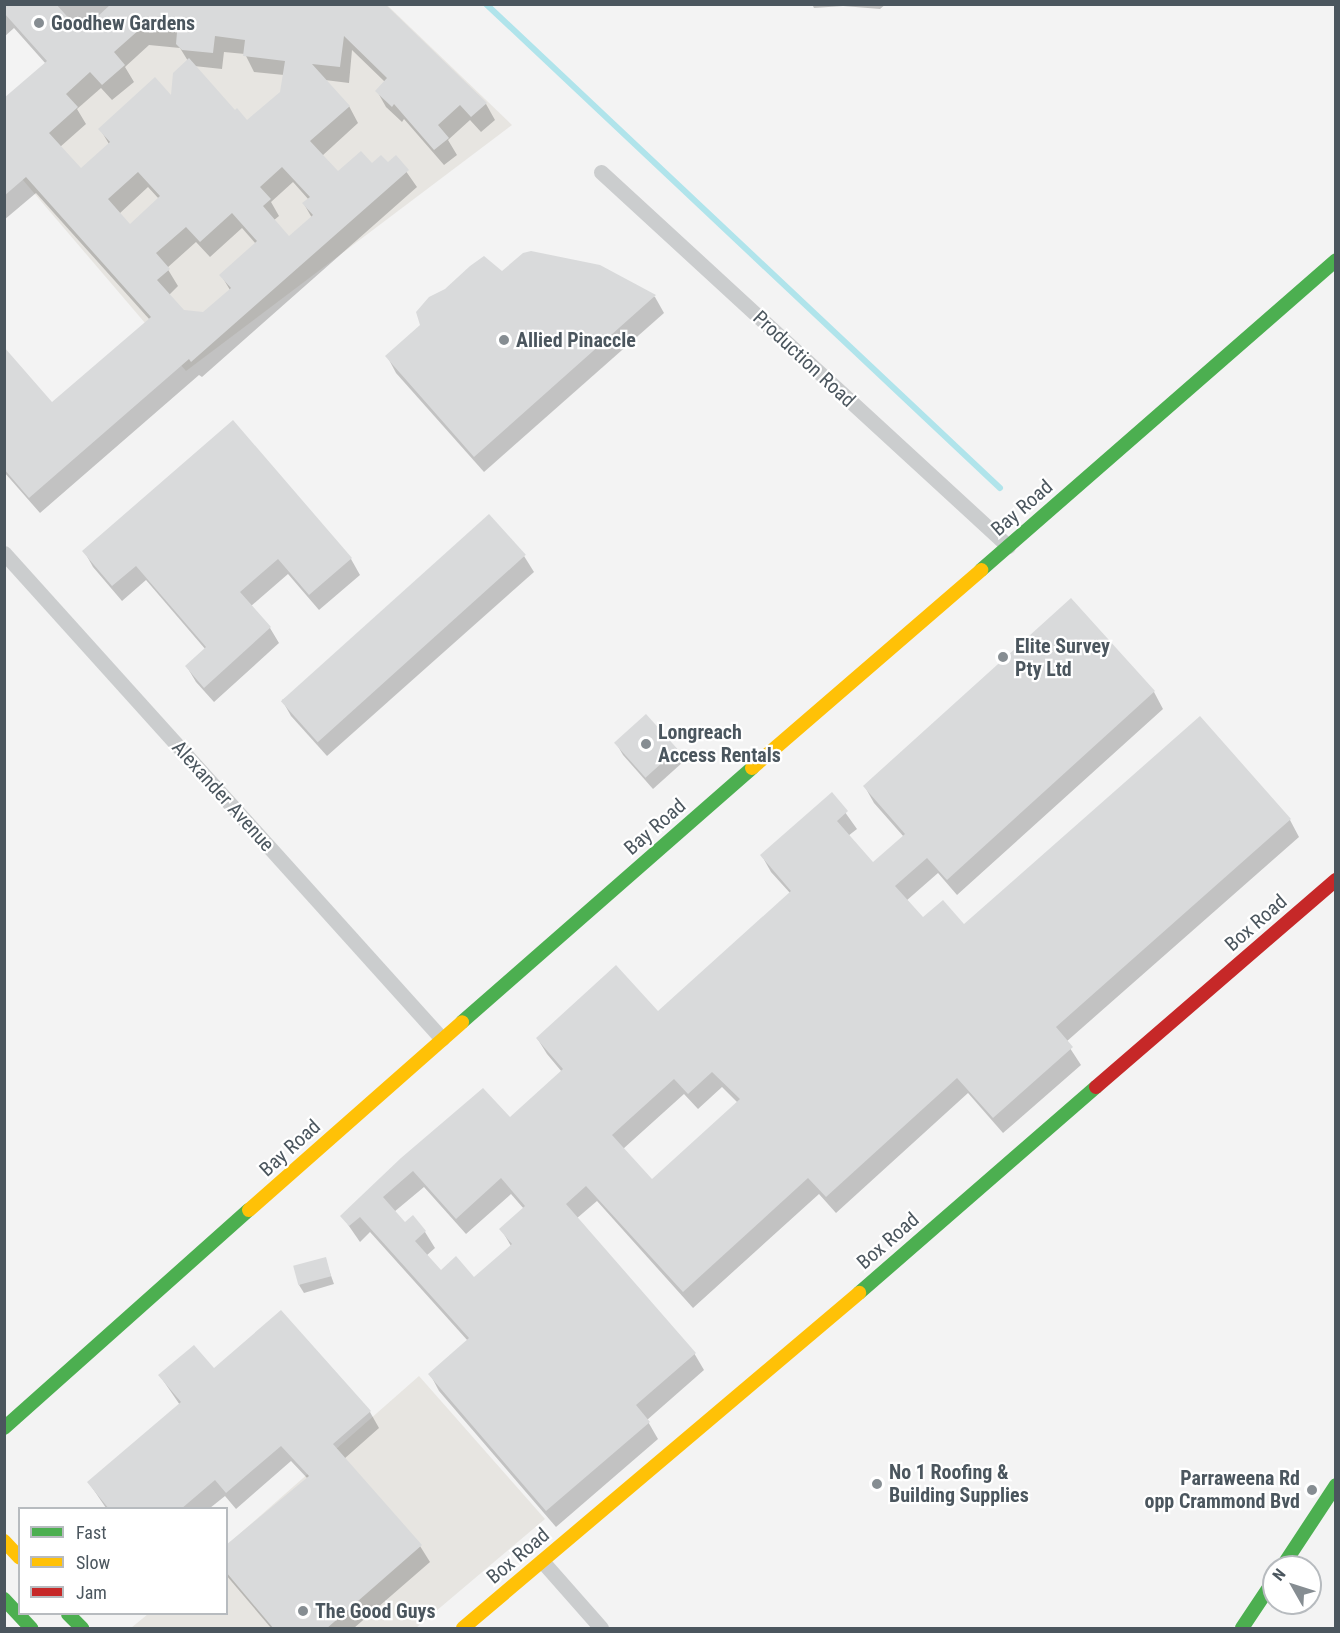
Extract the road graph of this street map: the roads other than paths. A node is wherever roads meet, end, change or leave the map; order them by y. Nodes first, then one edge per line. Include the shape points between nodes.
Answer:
1 (601, 172) dead end
2 (1335, 260) edge
3 (1008, 546) junction
4 (4, 554) edge
5 (1335, 880) edge
6 (442, 1040) junction
7 (4, 1428) edge
8 (1335, 1485) edge
9 (4, 1541) edge
10 (1290, 1555) edge
11 (18, 1556) edge
12 (542, 1561) junction
13 (1262, 1598) edge
14 (4, 1599) edge
15 (18, 1615) edge
16 (18, 1615) edge
17 (69, 1615) edge
18 (31, 1629) edge
19 (82, 1629) edge
20 (463, 1629) edge
21 (601, 1629) edge
22 (1242, 1629) edge

1 - 3 street, Production Road
2 - 3 street, Bay Road
3 - 6 street, Bay Road
4 - 6 street, Alexander Avenue
5 - 12 street, Box Road via 737,1398
6 - 7 street, Bay Road
8 - 10 street
9 - 11 street
12 - 20 street, Box Road
12 - 21 street
13 - 22 street
14 - 16 street
15 - 18 street
17 - 19 street

